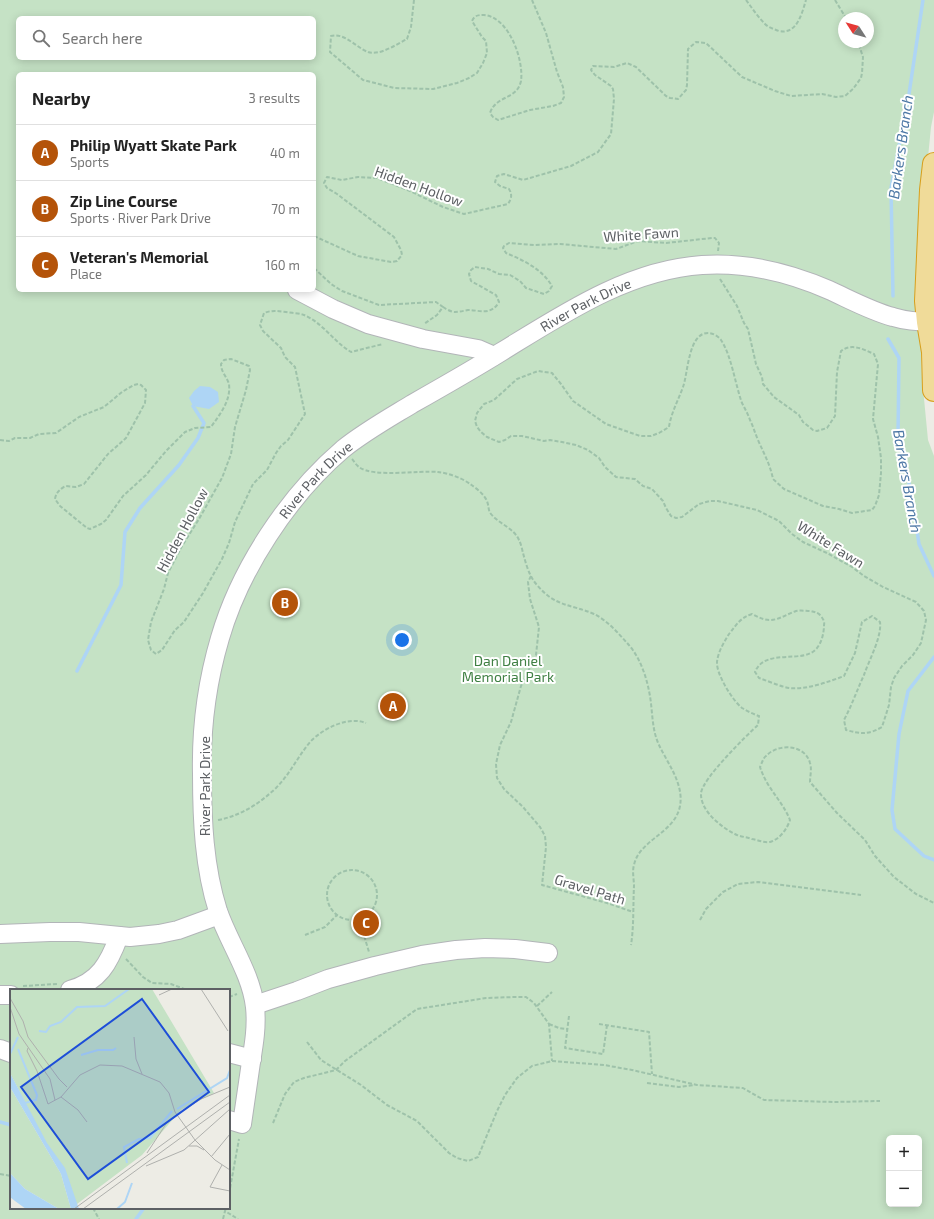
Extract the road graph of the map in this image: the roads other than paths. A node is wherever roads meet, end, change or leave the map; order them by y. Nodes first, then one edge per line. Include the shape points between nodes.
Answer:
1 (934, 164) edge
2 (301, 292) edge
3 (931, 322) edge
4 (494, 356) junction
5 (934, 390) edge
6 (219, 915) junction
7 (0, 934) edge
8 (117, 943) junction
9 (548, 953) dead end
10 (64, 987) edge
11 (10, 993) edge
12 (0, 996) edge
13 (255, 1005) junction
14 (0, 1048) edge
15 (10, 1052) edge
16 (230, 1053) edge
17 (252, 1059) junction
18 (236, 1122) edge

1 - 3 highway via 927,293
2 - 4 street via 368,324 407,335 478,349
3 - 4 street, River Park Drive via 891,317 801,279 772,271 750,267 705,265 680,267 632,281 571,309
3 - 5 highway
4 - 6 street, River Park Drive via 344,448 313,478 284,512 256,556 220,638 204,722 204,845
6 - 8 street via 172,931
6 - 13 street, River Park Drive via 243,969
7 - 8 street via 79,932
8 - 10 street via 106,966 88,983
9 - 13 street via 485,948 422,955 328,979
11 - 12 street
13 - 17 street, River Park Drive
14 - 15 street
16 - 17 street
17 - 18 street, River Park Drive

